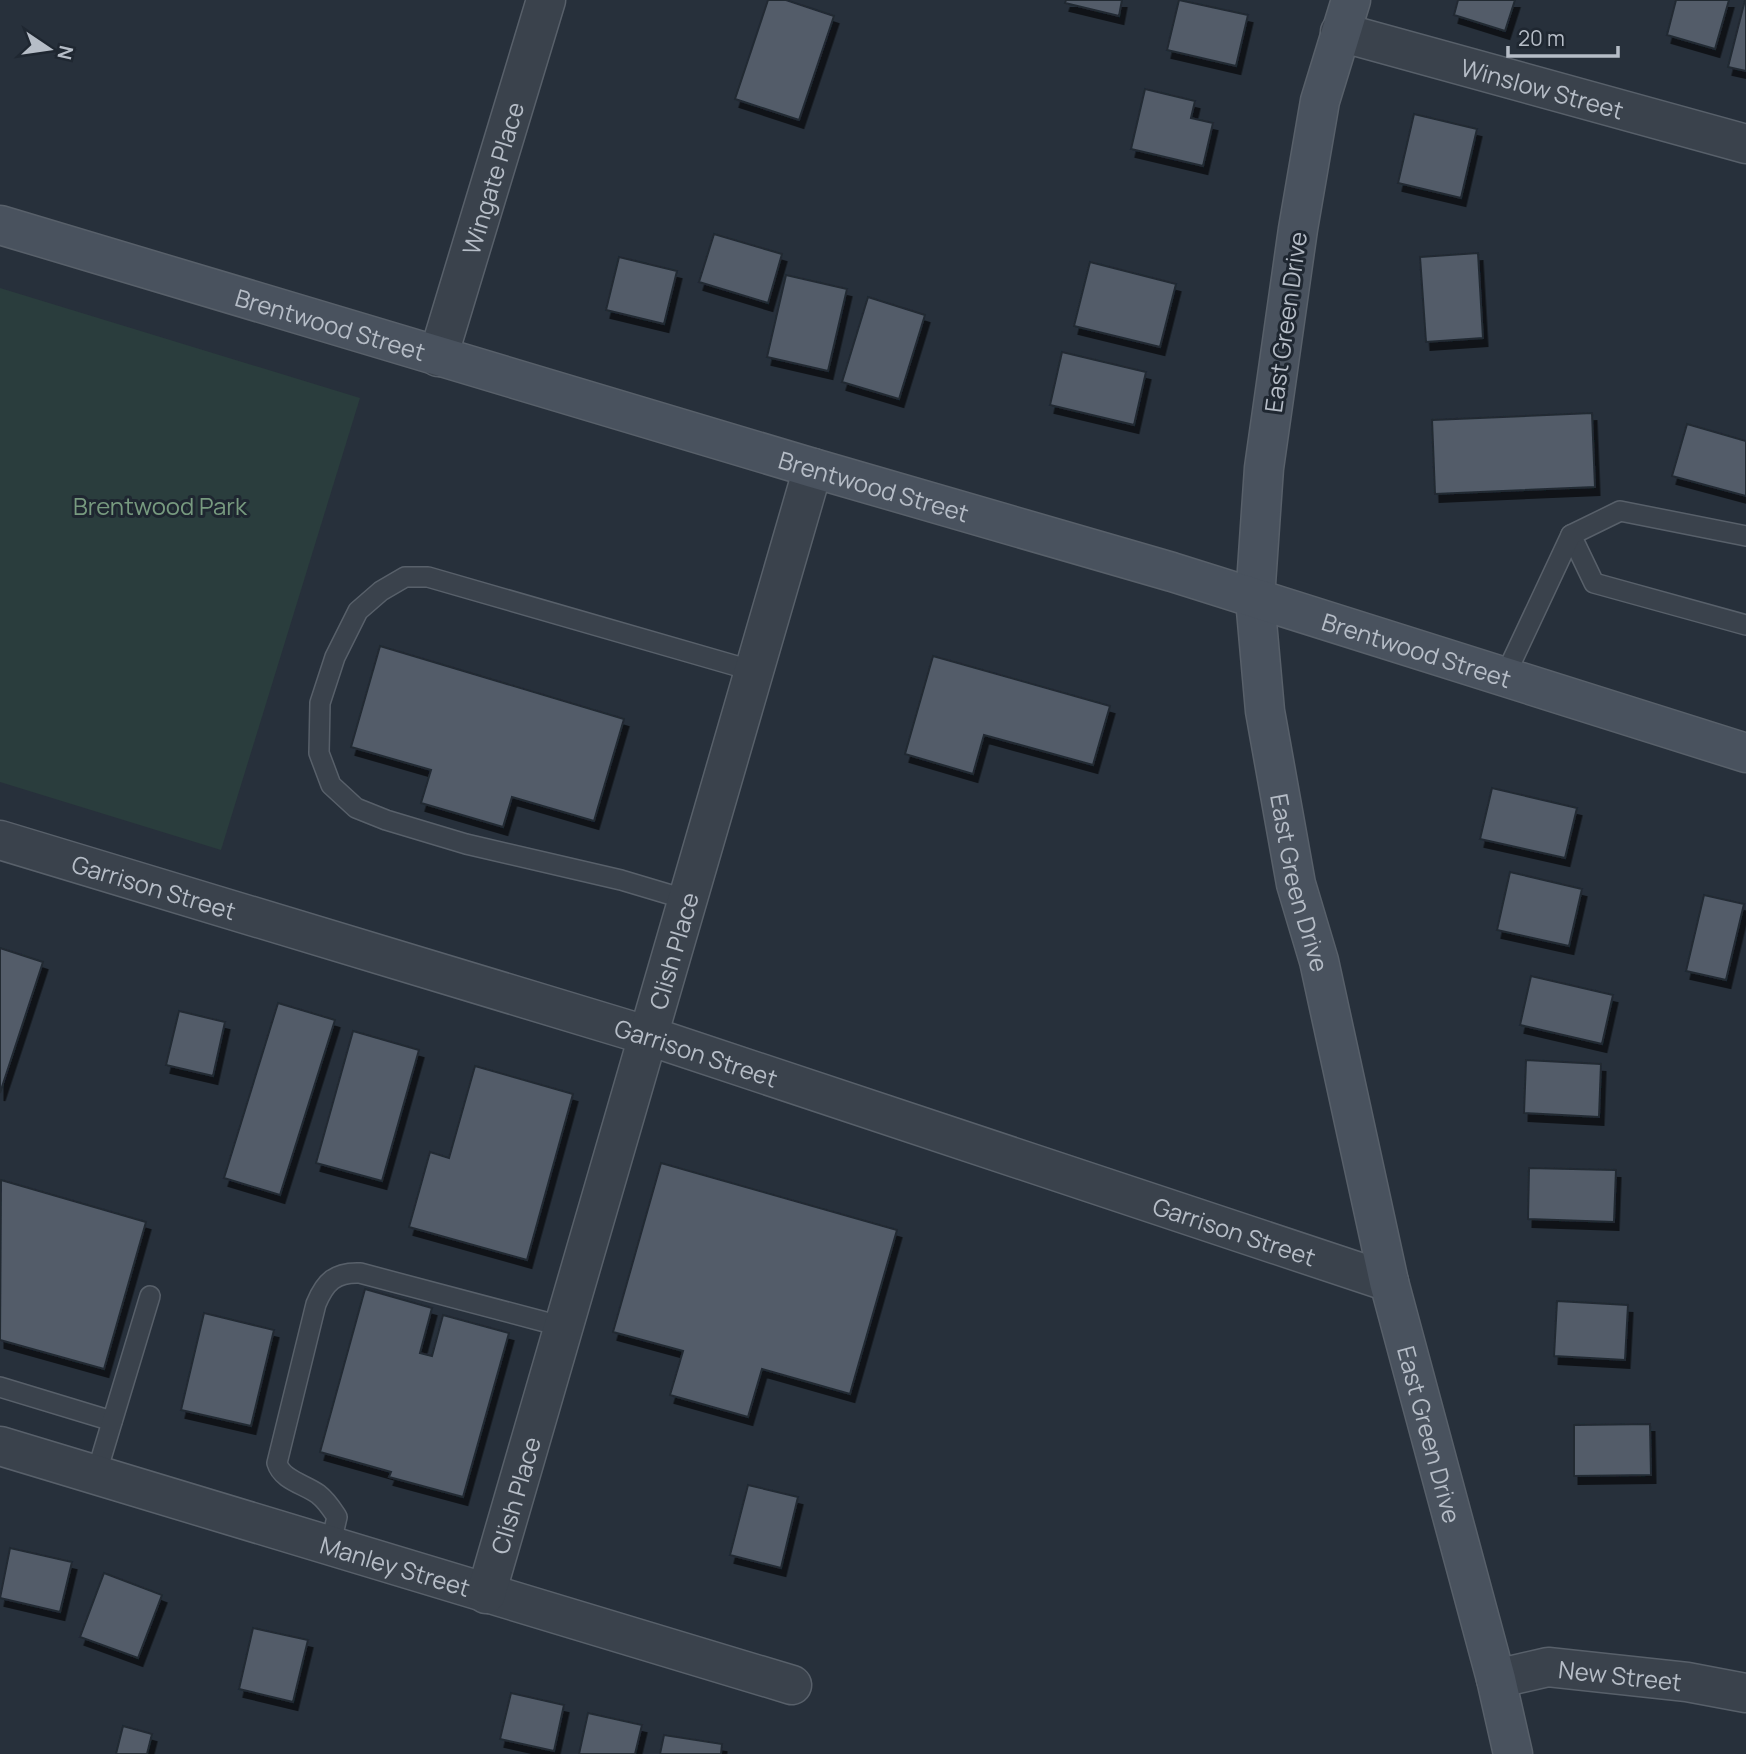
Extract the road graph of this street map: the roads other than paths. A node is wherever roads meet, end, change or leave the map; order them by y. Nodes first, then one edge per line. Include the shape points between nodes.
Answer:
1 (546, 0) edge
2 (1346, 16) edge
3 (1746, 144) edge
4 (0, 225) edge
5 (438, 357) junction
6 (813, 468) junction
7 (1571, 535) junction
8 (1746, 536) edge
9 (1255, 599) junction
10 (1746, 625) edge
11 (754, 671) junction
12 (1504, 678) junction
13 (1746, 753) edge
14 (0, 840) edge
15 (688, 901) junction
16 (649, 1036) junction
17 (1389, 1282) junction
18 (149, 1296) dead end
19 (564, 1327) junction
20 (0, 1387) edge
21 (113, 1421) junction
22 (0, 1446) edge
23 (96, 1475) junction
24 (330, 1547) junction
25 (486, 1594) junction
26 (1496, 1679) junction
27 (792, 1685) dead end
28 (1746, 1693) edge
29 (1513, 1754) edge

1 - 5 street, Wingate Place
2 - 3 street, Winslow Street
2 - 9 main road, East Green Drive via 1320,101 1298,229 1264,468
4 - 5 main road, Brentwood Street
5 - 6 main road, Brentwood Street
6 - 9 main road, Brentwood Street
6 - 11 street, Clish Place
7 - 8 lane via 1620,511
7 - 10 lane via 1594,583
7 - 12 lane
9 - 12 main road, Brentwood Street
9 - 17 main road, East Green Drive via 1265,710 1296,884 1319,961
11 - 15 street, Clish Place
11 - 15 lane via 428,578 405,577 358,611 335,657 320,703 319,753 331,785 356,808 466,844 621,880
12 - 13 main road, Brentwood Street
14 - 16 street, Garrison Street
15 - 16 street, Clish Place
16 - 17 street, Garrison Street
16 - 19 street, Clish Place
17 - 26 main road, East Green Drive
18 - 21 lane
19 - 24 lane via 360,1273 346,1272 331,1279 316,1304 277,1463 283,1474 328,1503 337,1517
19 - 25 street, Clish Place
20 - 21 lane
21 - 23 lane
22 - 23 street, Manley Street
23 - 24 street, Manley Street
24 - 25 street, Manley Street
25 - 27 street, Manley Street
26 - 28 street, New Street via 1548,1667
26 - 29 main road, East Green Drive

